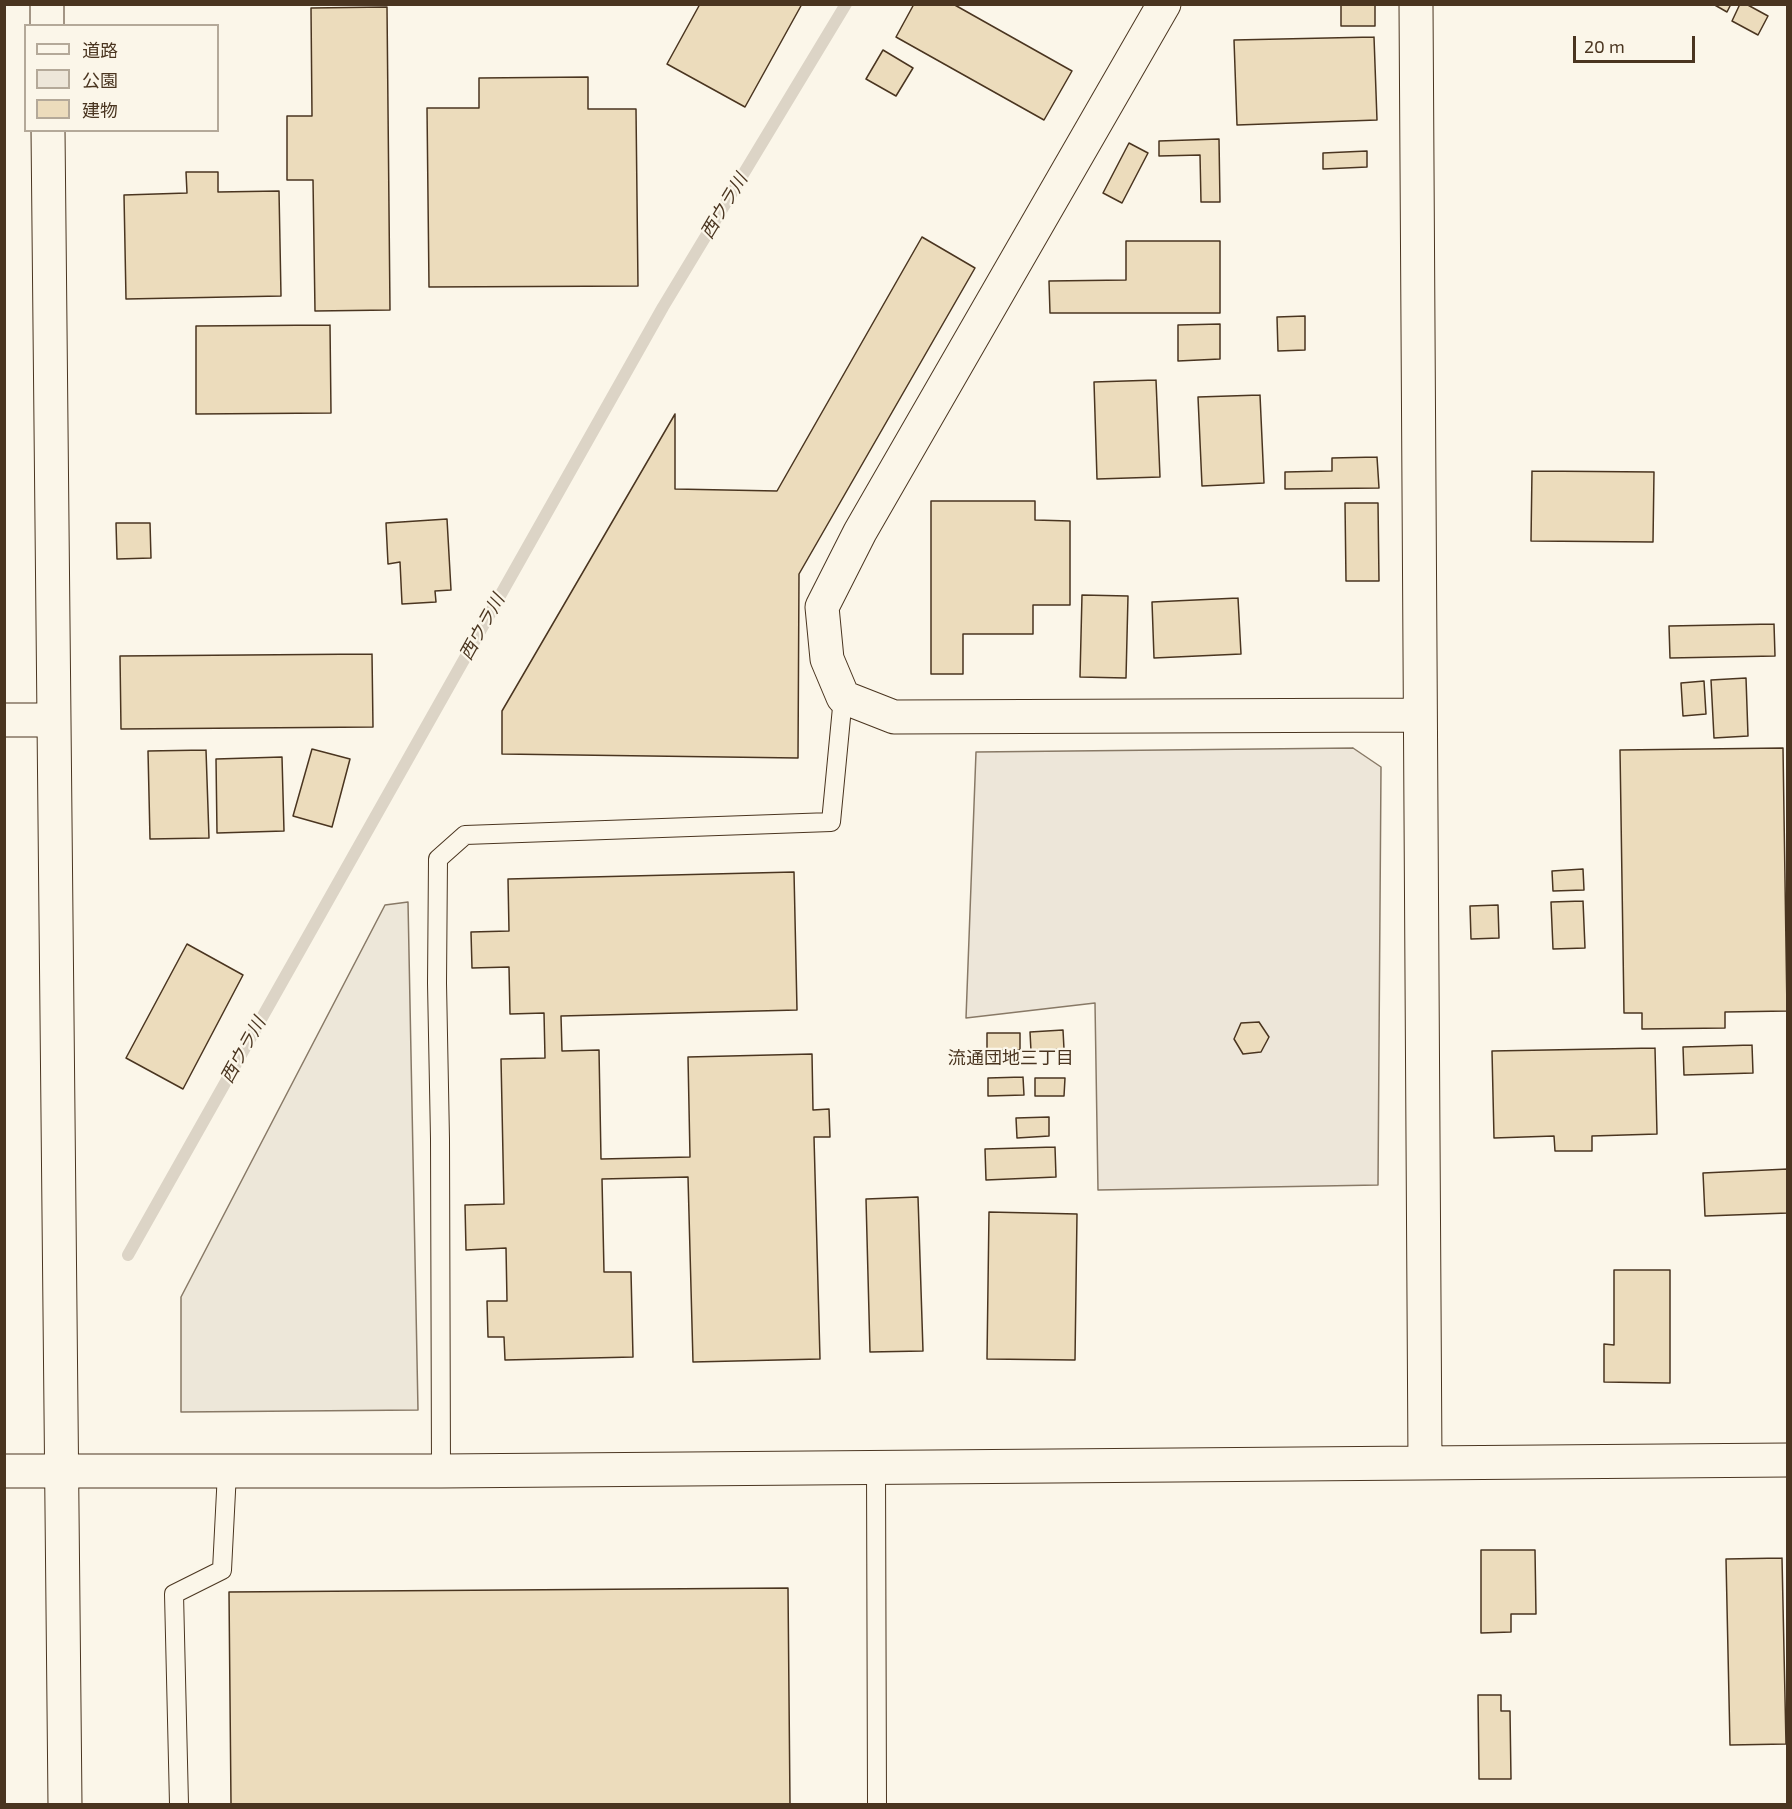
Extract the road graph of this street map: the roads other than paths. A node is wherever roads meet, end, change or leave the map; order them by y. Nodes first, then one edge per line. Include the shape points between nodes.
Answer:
1 (46, 4) edge
2 (1164, 4) edge
3 (1416, 4) edge
4 (47, 24) edge
5 (48, 132) edge
6 (843, 697) junction
7 (1419, 715) junction
8 (4, 720) edge
9 (53, 720) junction
10 (1788, 1460) edge
11 (1425, 1462) junction
12 (876, 1467) junction
13 (441, 1471) junction
14 (4, 1472) edge
15 (63, 1472) junction
16 (227, 1472) junction
17 (65, 1804) edge
18 (179, 1804) edge
19 (878, 1804) edge

1 - 4 street
2 - 6 street via 866,522 822,607 827,659
3 - 7 street
5 - 9 street
6 - 7 street via 894,717
6 - 13 lane via 831,822 465,835 438,859
7 - 11 street
8 - 9 street
9 - 15 street
10 - 11 street
11 - 12 street
12 - 13 street
12 - 19 lane
13 - 16 street
14 - 15 street
15 - 16 street
15 - 17 street
16 - 18 lane via 222,1570 174,1594

